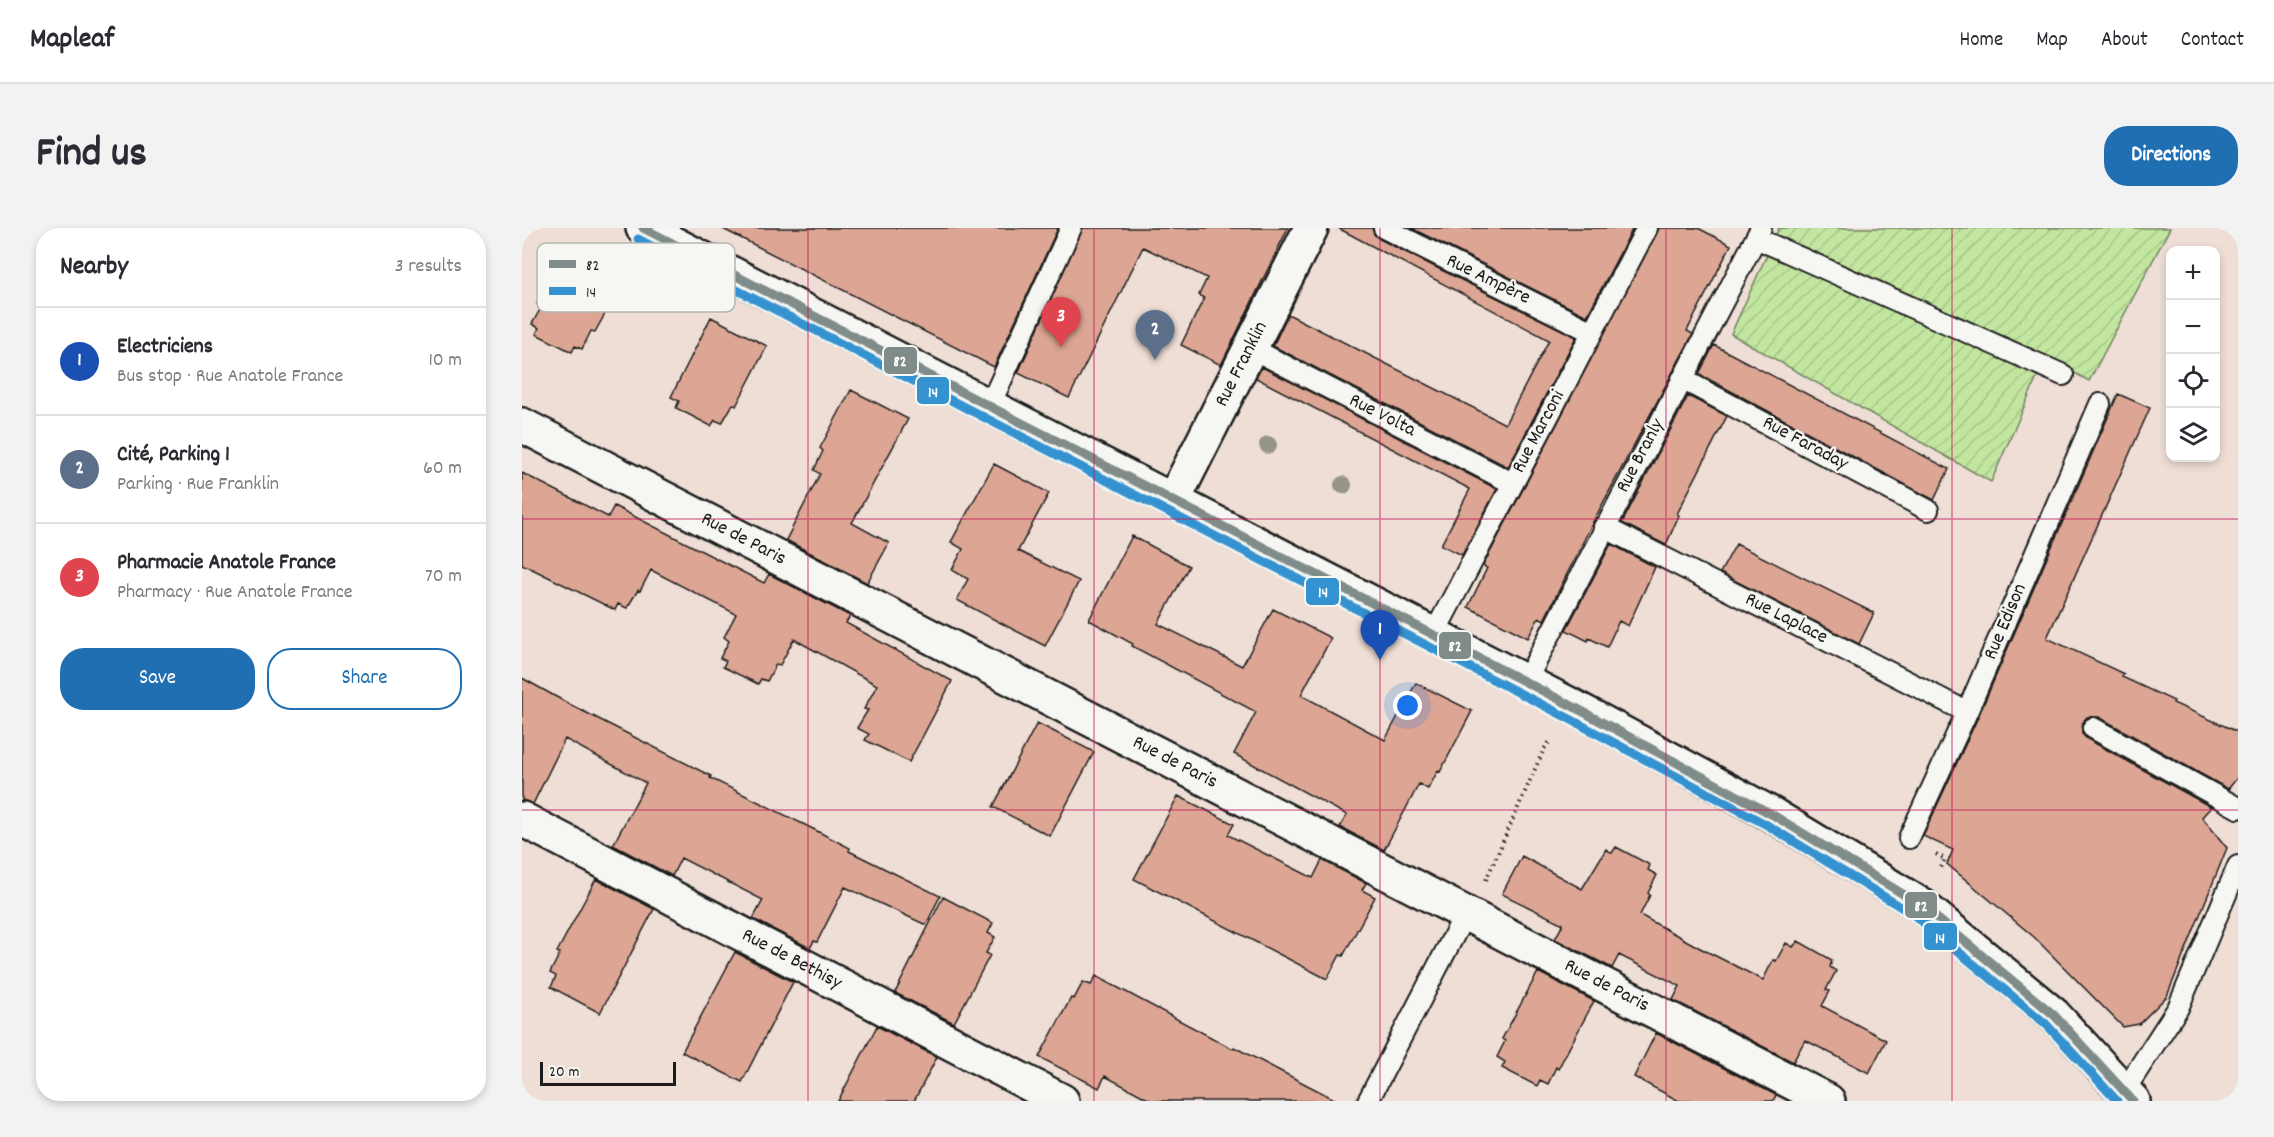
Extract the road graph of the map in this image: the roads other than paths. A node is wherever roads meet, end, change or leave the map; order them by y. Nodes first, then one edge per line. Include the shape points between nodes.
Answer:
1 (643, 228) edge
2 (1071, 228) edge
3 (1311, 228) edge
4 (1384, 228) edge
5 (1647, 228) edge
6 (1759, 232) edge
7 (672, 243) edge
8 (735, 276) edge
9 (1592, 332) junction
10 (1251, 348) junction
11 (2063, 375) dead end
12 (1682, 379) junction
13 (2100, 404) dead end
14 (989, 407) junction
15 (522, 425) edge
16 (1512, 483) junction
17 (1173, 501) junction
18 (1928, 510) dead end
19 (1604, 527) junction
20 (1433, 636) junction
21 (1525, 683) junction
22 (1967, 712) junction
23 (2093, 728) dead end
24 (2238, 808) edge
25 (522, 819) edge
26 (1909, 838) dead end
27 (2238, 866) edge
28 (1466, 914) junction
29 (2128, 1096) edge
30 (1062, 1101) edge
31 (1368, 1101) edge
32 (1828, 1101) edge

1 - 7 street
2 - 14 lane
3 - 10 street, Rue Franklin
4 - 9 lane, Rue Ampère
5 - 9 lane, Rue Marconi
6 - 11 lane
6 - 12 lane, Rue Branly
8 - 14 street
9 - 16 lane, Rue Marconi
10 - 16 lane, Rue Volta
10 - 17 street, Rue Franklin
12 - 18 lane, Rue Faraday
12 - 19 lane, Rue Branly
13 - 22 lane, Rue Edison
14 - 17 street
15 - 28 street, Rue de Paris
16 - 20 lane, Rue Marconi
17 - 20 street
19 - 21 lane, Rue Branly
19 - 22 lane, Rue Laplace
20 - 21 street
21 - 29 street via 1773,815 1921,905 2054,1015
22 - 26 lane, Rue Edison
23 - 24 lane
25 - 30 street, Rue de Bethisy
27 - 29 lane via 2178,1008
28 - 31 lane
28 - 32 street, Rue de Paris

